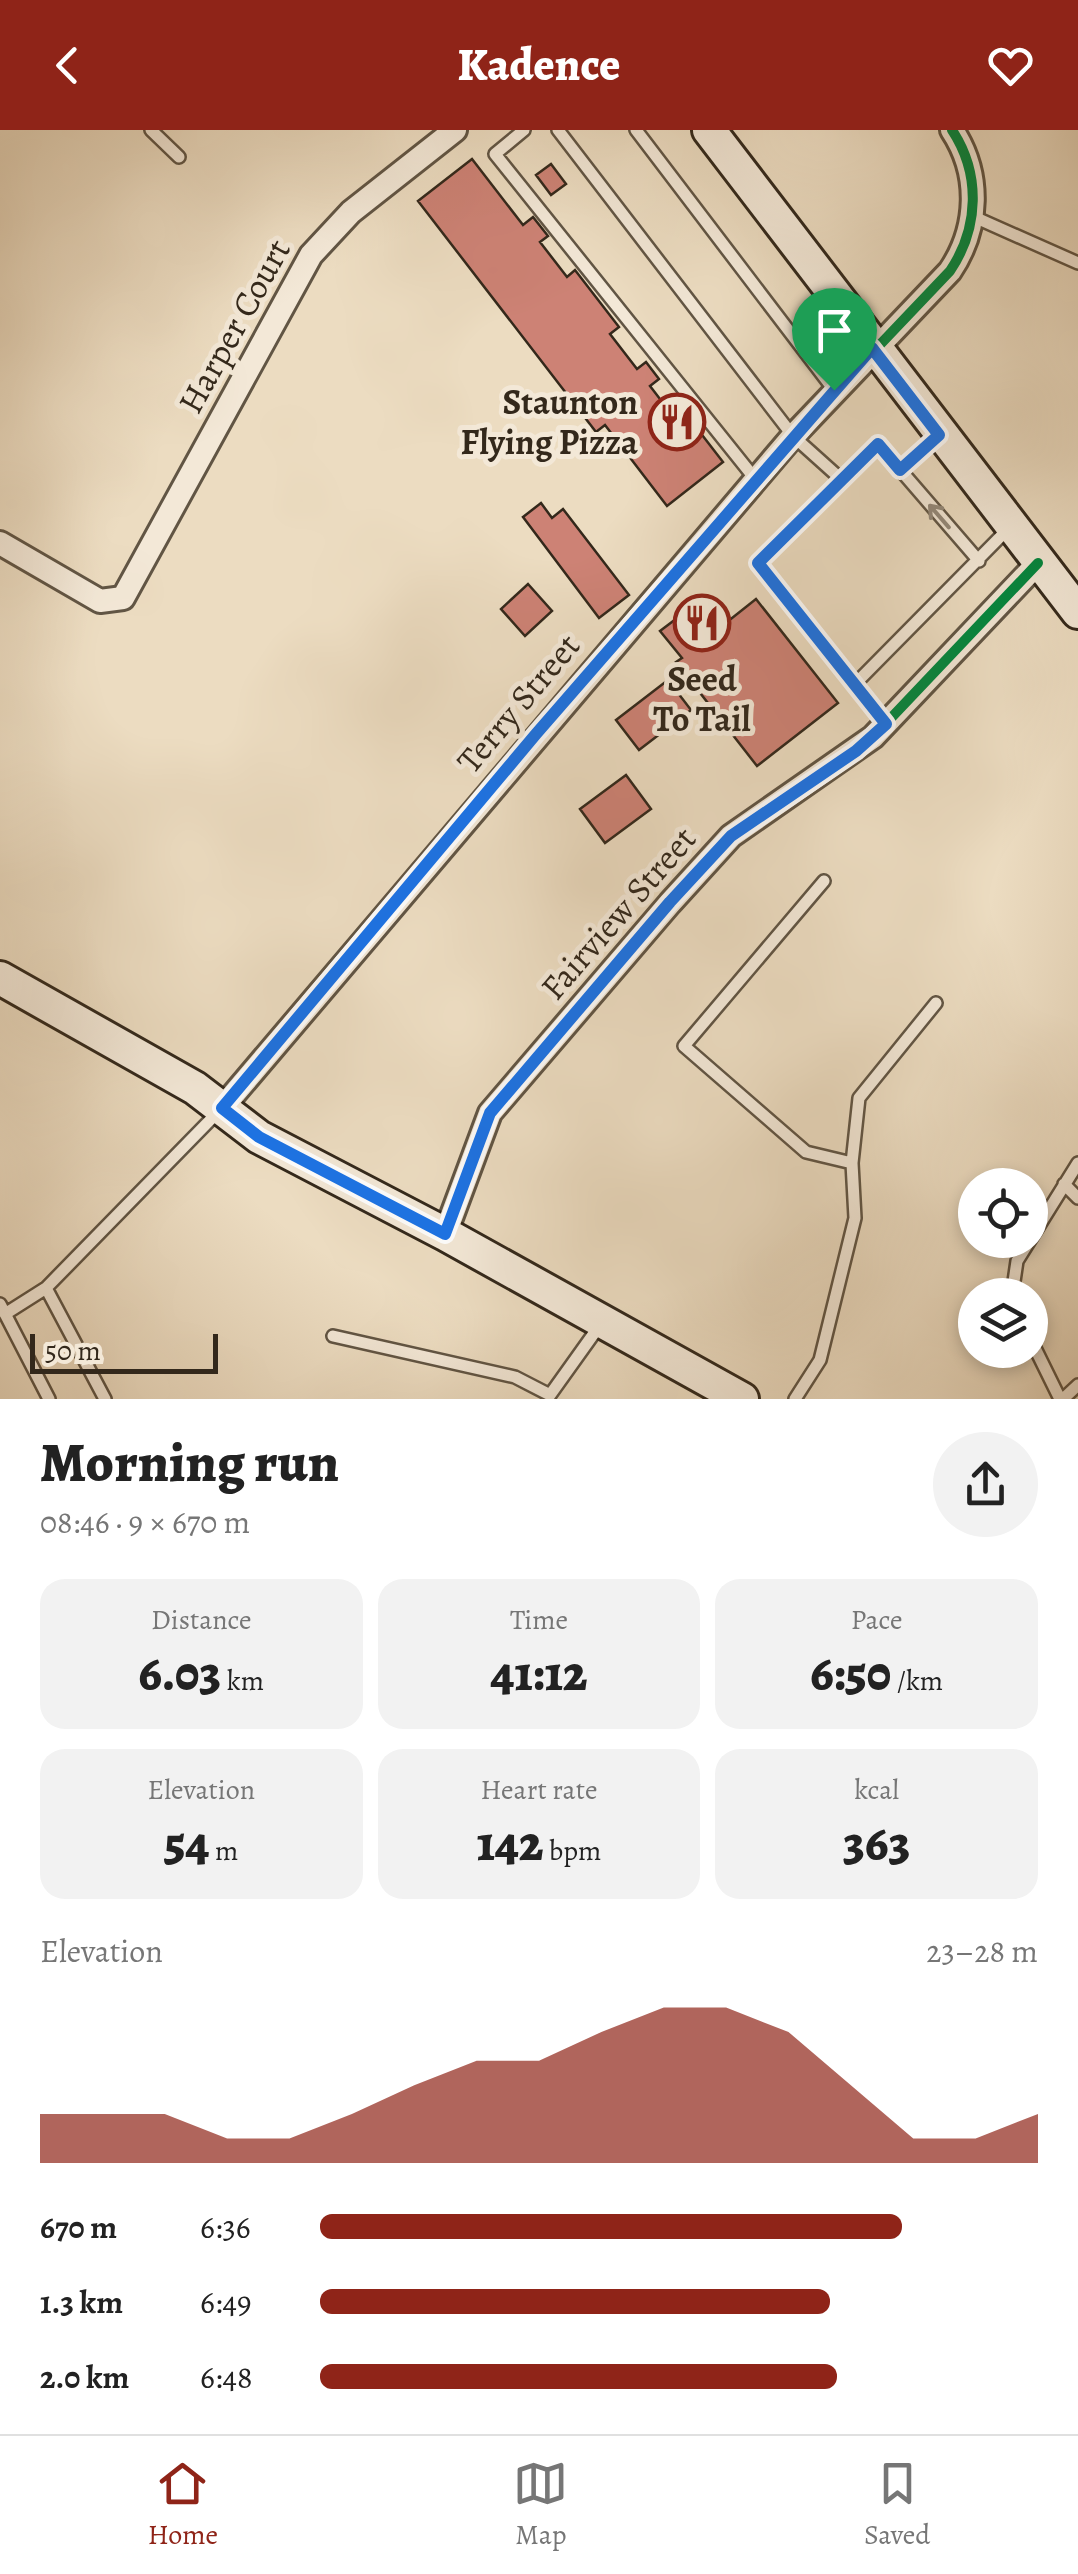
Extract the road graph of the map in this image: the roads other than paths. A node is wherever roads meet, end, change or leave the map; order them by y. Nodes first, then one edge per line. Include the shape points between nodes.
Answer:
1 (151, 130) edge
2 (455, 130) edge
3 (524, 130) edge
4 (558, 130) edge
5 (636, 130) edge
6 (709, 130) edge
7 (952, 130) edge
8 (179, 157) dead end
9 (972, 216) junction
10 (1078, 264) edge
11 (872, 348) junction
12 (834, 390) junction
13 (939, 435) junction
14 (793, 436) junction
15 (900, 470) junction
16 (756, 480) junction
17 (842, 480) junction
18 (1010, 528) junction
19 (0, 543) edge
20 (978, 561) junction
21 (1038, 563) junction
22 (1078, 612) edge
23 (855, 684) junction
24 (886, 724) junction
25 (824, 881) dead end
26 (0, 978) edge
27 (936, 1004) dead end
28 (222, 1108) junction
29 (852, 1163) junction
30 (1078, 1163) edge
31 (1064, 1184) junction
32 (1078, 1198) edge
33 (445, 1234) junction
34 (1015, 1278) edge
35 (46, 1288) junction
36 (2, 1309) edge
37 (602, 1322) junction
38 (333, 1336) dead end
39 (1045, 1368) edge
40 (1078, 1385) edge
41 (49, 1399) edge
42 (105, 1399) edge
43 (742, 1399) edge
44 (796, 1399) edge
45 (1061, 1399) edge

1 - 8 lane
2 - 19 street, Harper Court via 351,212 310,255 123,598 100,601
3 - 16 lane via 496,154
4 - 14 lane
5 - 12 lane
6 - 11 street
7 - 9 street via 970,170
9 - 10 lane
9 - 11 street, Terry Street via 950,271
11 - 12 street, Terry Street
11 - 13 street
12 - 14 street, Terry Street
13 - 15 lane
13 - 18 street
14 - 16 street, Terry Street
14 - 17 lane
15 - 17 lane via 878,444
20 -> 15 lane
16 - 28 street, Terry Street
17 - 23 lane via 758,563
18 - 20 lane
18 - 21 street
20 - 23 lane
21 - 22 street
21 - 24 street, Fairview Street
23 - 24 lane
24 - 33 street, Fairview Street via 731,836 670,902 490,1113
25 - 29 lane via 684,1046 806,1152
26 - 28 street
27 - 29 lane via 859,1098
28 - 33 street via 259,1137
28 - 35 lane
29 - 44 lane via 856,1218 820,1360
30 - 31 lane
31 - 32 lane
31 - 34 lane via 1018,1261
33 - 37 street
35 - 36 lane
35 - 42 lane
36 - 41 lane
37 - 38 lane via 550,1395 515,1377
37 - 43 street
39 - 45 lane
40 - 45 lane

